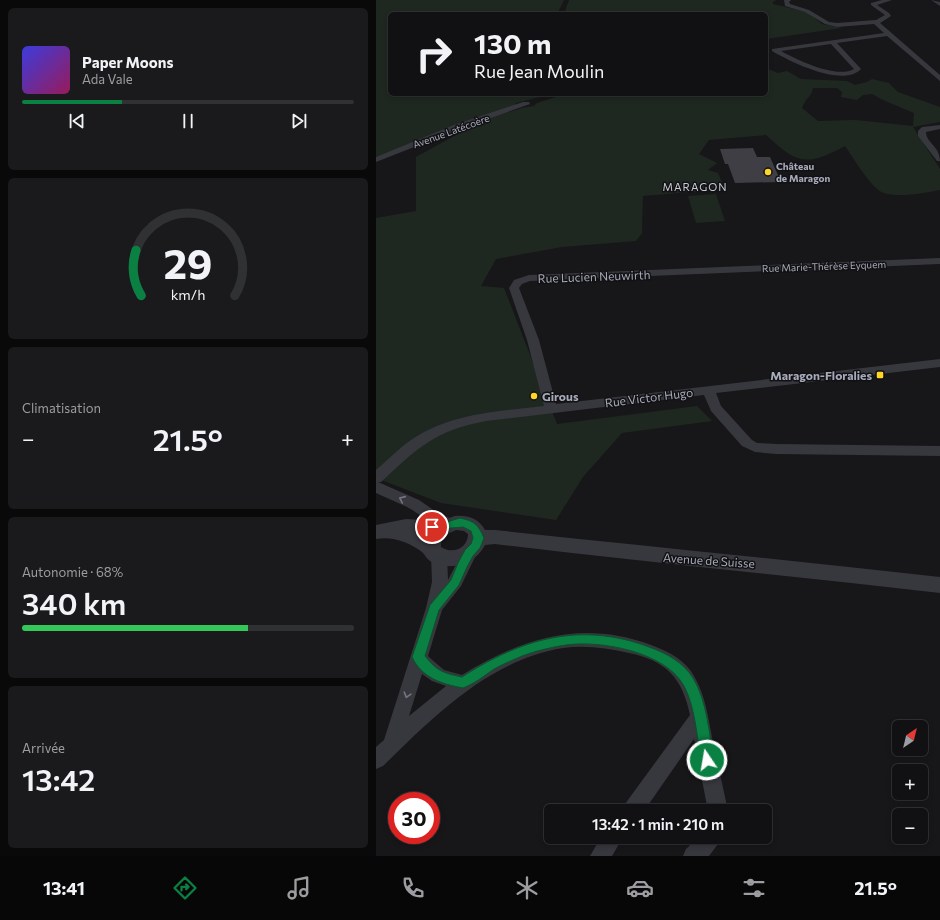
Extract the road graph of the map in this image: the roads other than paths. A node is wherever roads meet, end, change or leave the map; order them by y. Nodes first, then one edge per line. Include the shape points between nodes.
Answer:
1 (788, 0) edge
2 (889, 0) edge
3 (934, 0) edge
4 (940, 4) edge
5 (876, 22) junction
6 (890, 34) junction
7 (833, 42) junction
8 (940, 79) edge
9 (526, 104) dead end
10 (940, 127) edge
11 (940, 159) edge
12 (376, 160) edge
13 (940, 261) edge
14 (708, 272) joint
15 (940, 363) edge
16 (708, 390) junction
17 (551, 409) junction
18 (940, 451) edge
19 (376, 478) edge
20 (376, 487) edge
21 (445, 526) junction
22 (380, 531) edge
23 (474, 545) junction
24 (435, 552) junction
25 (940, 585) edge
26 (434, 608) junction
27 (418, 657) junction
28 (463, 683) junction
29 (698, 717) junction
30 (392, 744) junction
31 (376, 760) edge
32 (637, 804) edge
33 (717, 804) edge
34 (608, 844) edge
35 (706, 844) edge
36 (600, 856) edge
37 (693, 856) edge

1 - 5 street via 787,5 807,11 827,23 842,25
2 - 5 street via 873,4 888,14
3 - 4 street
5 - 6 street
6 - 7 street
6 - 8 street
7 - 7 street via 804,46 774,50 809,66 836,73 856,73 858,69
9 - 12 street, Avenue Latécoère via 457,127
10 - 11 street via 922,131 922,136
13 - 14 street, Rue Marie-Thérèse Eyquem
14 - 17 street, Rue Lucien Neuwirth via 529,278 518,282 514,288 533,340
15 - 16 street, Rue Victor Hugo
16 - 17 street, Rue Victor Hugo
16 - 18 street via 715,408 747,443 755,447
17 - 19 street, Rue Victor Hugo via 468,420 444,429 423,438 401,454
21 -> 20 street via 414,504
21 - 22 street, Avenue de Suisse via 408,526
21 - 23 street, Avenue de Suisse via 460,522 471,525 475,529
21 - 24 street via 434,534 431,540
22 - 24 street, Avenue de Suisse via 408,535
23 - 24 street, Avenue de Suisse via 454,558
23 - 25 street, Avenue de Suisse via 495,537 652,556 757,564
23 - 26 street via 455,582
24 - 26 street via 440,582
26 - 27 street
27 - 28 street via 431,672 444,679
27 -> 30 street
28 - 29 street via 492,664 533,647 567,640 614,642 658,656 684,674 693,689
28 - 30 street
29 - 32 street
29 - 33 street
30 - 31 street
34 - 36 street
35 - 37 street

